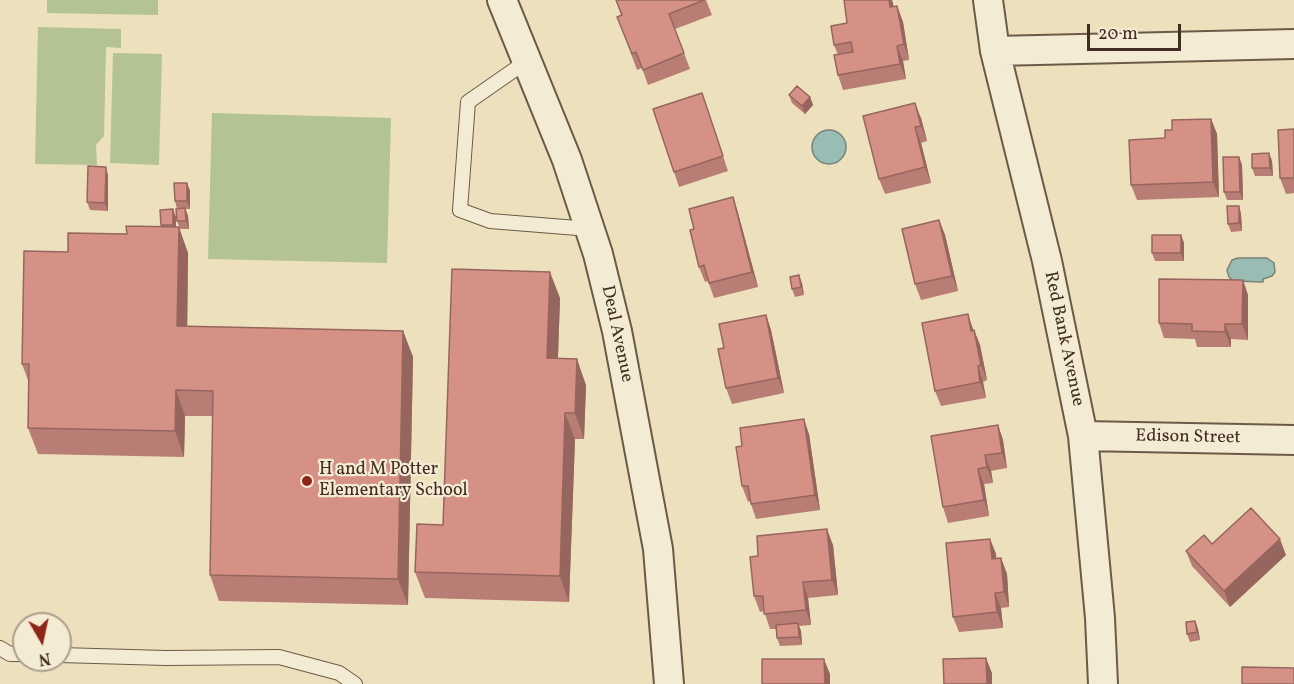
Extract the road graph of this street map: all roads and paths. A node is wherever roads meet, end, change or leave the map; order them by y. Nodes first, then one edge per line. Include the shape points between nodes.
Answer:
1 (502, 0) edge
2 (988, 0) edge
3 (1294, 44) edge
4 (995, 51) junction
5 (527, 61) junction
6 (590, 229) junction
7 (1083, 436) junction
8 (1294, 440) edge
9 (72, 655) edge
10 (355, 684) edge
11 (669, 684) edge
12 (1103, 684) edge

1 - 5 street, Deal Avenue
2 - 4 street, Red Bank Avenue
3 - 4 street
4 - 7 street, Red Bank Avenue via 1047,261
5 - 6 street, Deal Avenue
5 - 6 lane via 468,102 460,210 490,221
6 - 11 street, Deal Avenue via 617,331 658,549
7 - 8 street, Edison Street
7 - 12 street, Red Bank Avenue
9 - 10 lane via 279,657 339,673

